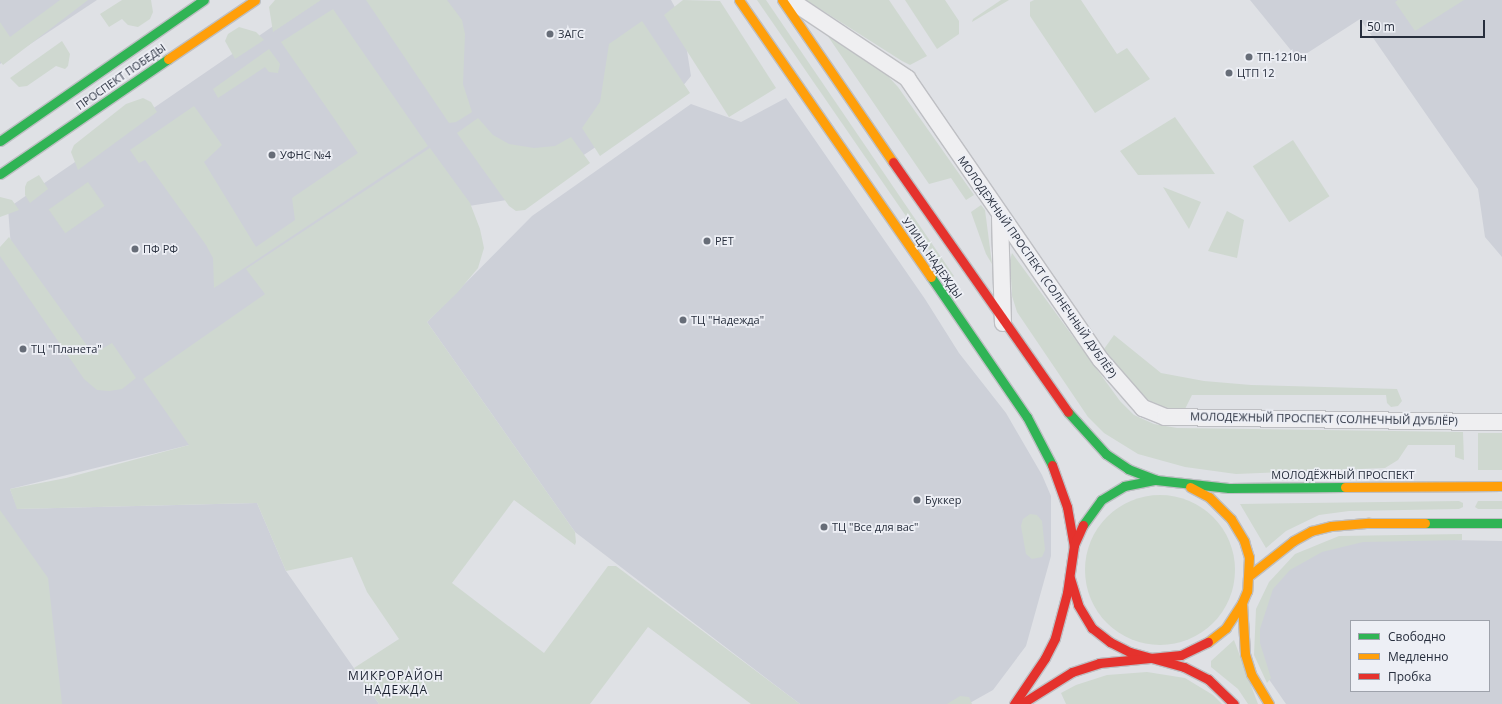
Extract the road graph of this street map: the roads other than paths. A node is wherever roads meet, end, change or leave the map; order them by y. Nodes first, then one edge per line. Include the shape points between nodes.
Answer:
1 (204, 0) edge
2 (255, 0) edge
3 (739, 0) edge
4 (782, 0) edge
5 (790, 0) edge
6 (0, 141) edge
7 (0, 174) edge
8 (1000, 217) junction
9 (1003, 323) junction
10 (1502, 422) edge
11 (1156, 480) junction
12 (1183, 484) junction
13 (1502, 486) edge
14 (1502, 523) edge
15 (1074, 545) junction
16 (1069, 573) junction
17 (1250, 575) junction
18 (1242, 603) junction
19 (1153, 658) junction
20 (1014, 704) edge
21 (1021, 704) edge
22 (1234, 704) edge
23 (1270, 704) edge

1 - 6 main road, ПРОСПЕКТ ПОБЕДЫ
2 - 7 main road, ПРОСПЕКТ ПОБЕДЫ
3 - 15 main road, УЛИЦА НАДЕЖДЫ via 1027,418 1058,476
4 - 9 main road, УЛИЦА НАДЕЖДЫ
5 - 8 street, МОЛОДЕЖНЫЙ ПРОСПЕКТ (СОЛНЕЧНЫЙ ДУБЛЁР) via 907,78
8 - 9 street
8 - 10 street, МОЛОДЕЖНЫЙ ПРОСПЕКТ (СОЛНЕЧНЫЙ ДУБЛЁР) via 1101,360 1143,408 1165,417
9 - 11 main road, УЛИЦА НАДЕЖДЫ via 1078,425 1106,454 1128,469
11 - 12 main road, МОЛОДЁЖНЫЙ ПРОСПЕКТ
11 - 15 main road, МОЛОДЁЖНЫЙ ПРОСПЕКТ via 1124,486 1101,500 1084,522
12 - 13 main road, МОЛОДЁЖНЫЙ ПРОСПЕКТ via 1229,488
12 - 17 main road, МОЛОДЁЖНЫЙ ПРОСПЕКТ via 1209,497 1231,519 1244,541
14 - 17 main road via 1369,523 1331,526 1311,531 1294,541
15 - 16 main road, МОЛОДЁЖНЫЙ ПРОСПЕКТ
16 - 19 main road, МОЛОДЁЖНЫЙ ПРОСПЕКТ via 1078,605 1092,628 1110,642
16 - 20 main road, МОЛОДЁЖНЫЙ ПРОСПЕКТ via 1067,593 1055,638 1045,658
17 - 18 main road, МОЛОДЁЖНЫЙ ПРОСПЕКТ
18 - 19 main road, МОЛОДЁЖНЫЙ ПРОСПЕКТ via 1226,628 1204,645 1181,655
18 - 23 main road via 1245,654 1252,674
19 - 21 main road, МОЛОДЁЖНЫЙ ПРОСПЕКТ via 1099,663 1072,672
19 - 22 main road via 1184,667 1208,679

